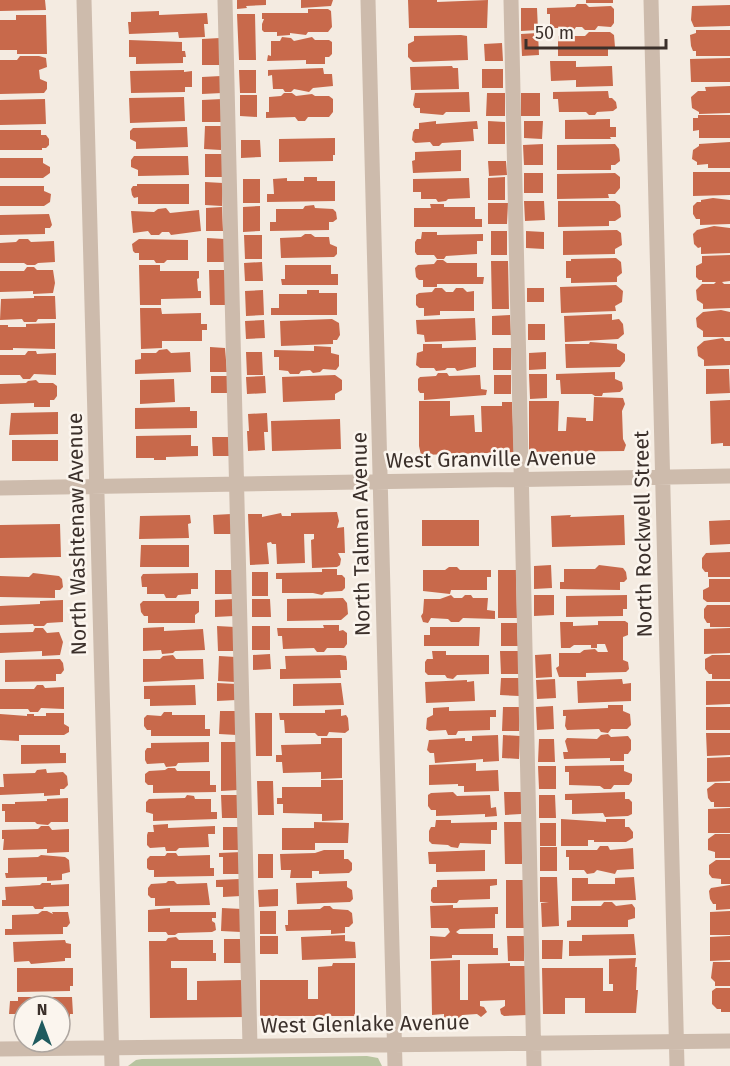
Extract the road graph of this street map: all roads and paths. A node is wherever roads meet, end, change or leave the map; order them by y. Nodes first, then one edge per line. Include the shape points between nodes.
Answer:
1 (84, 0) edge
2 (225, 0) edge
3 (369, 0) edge
4 (511, 0) edge
5 (651, 0) edge
6 (730, 476) edge
7 (663, 477) junction
8 (521, 479) junction
9 (380, 482) junction
10 (237, 484) junction
11 (97, 487) junction
12 (0, 488) edge
13 (676, 1041) junction
14 (730, 1041) edge
15 (533, 1043) junction
16 (394, 1044) junction
17 (250, 1046) junction
18 (111, 1047) junction
19 (0, 1049) edge
20 (112, 1066) edge
21 (394, 1066) edge
22 (534, 1066) edge
23 (677, 1066) edge

1 - 11 street, North Washtenaw Avenue
2 - 10 street
3 - 9 street, North Talman Avenue
4 - 8 street
5 - 7 street, North Rockwell Street
6 - 7 street, West Granville Avenue
7 - 8 street, West Granville Avenue
7 - 13 street, North Rockwell Street
8 - 9 street, West Granville Avenue
8 - 15 street
9 - 10 street, West Granville Avenue
9 - 16 street, North Talman Avenue
10 - 11 street, West Granville Avenue
10 - 17 street
11 - 12 street, West Granville Avenue
11 - 18 street, North Washtenaw Avenue
13 - 14 street, West Glenlake Avenue
13 - 15 street, West Glenlake Avenue
13 - 23 street, North Rockwell Street
15 - 16 street, West Glenlake Avenue
15 - 22 street
16 - 17 street, West Glenlake Avenue
16 - 21 street, North Talman Avenue
17 - 18 street, West Glenlake Avenue
18 - 19 street, West Glenlake Avenue
18 - 20 street, North Washtenaw Avenue

